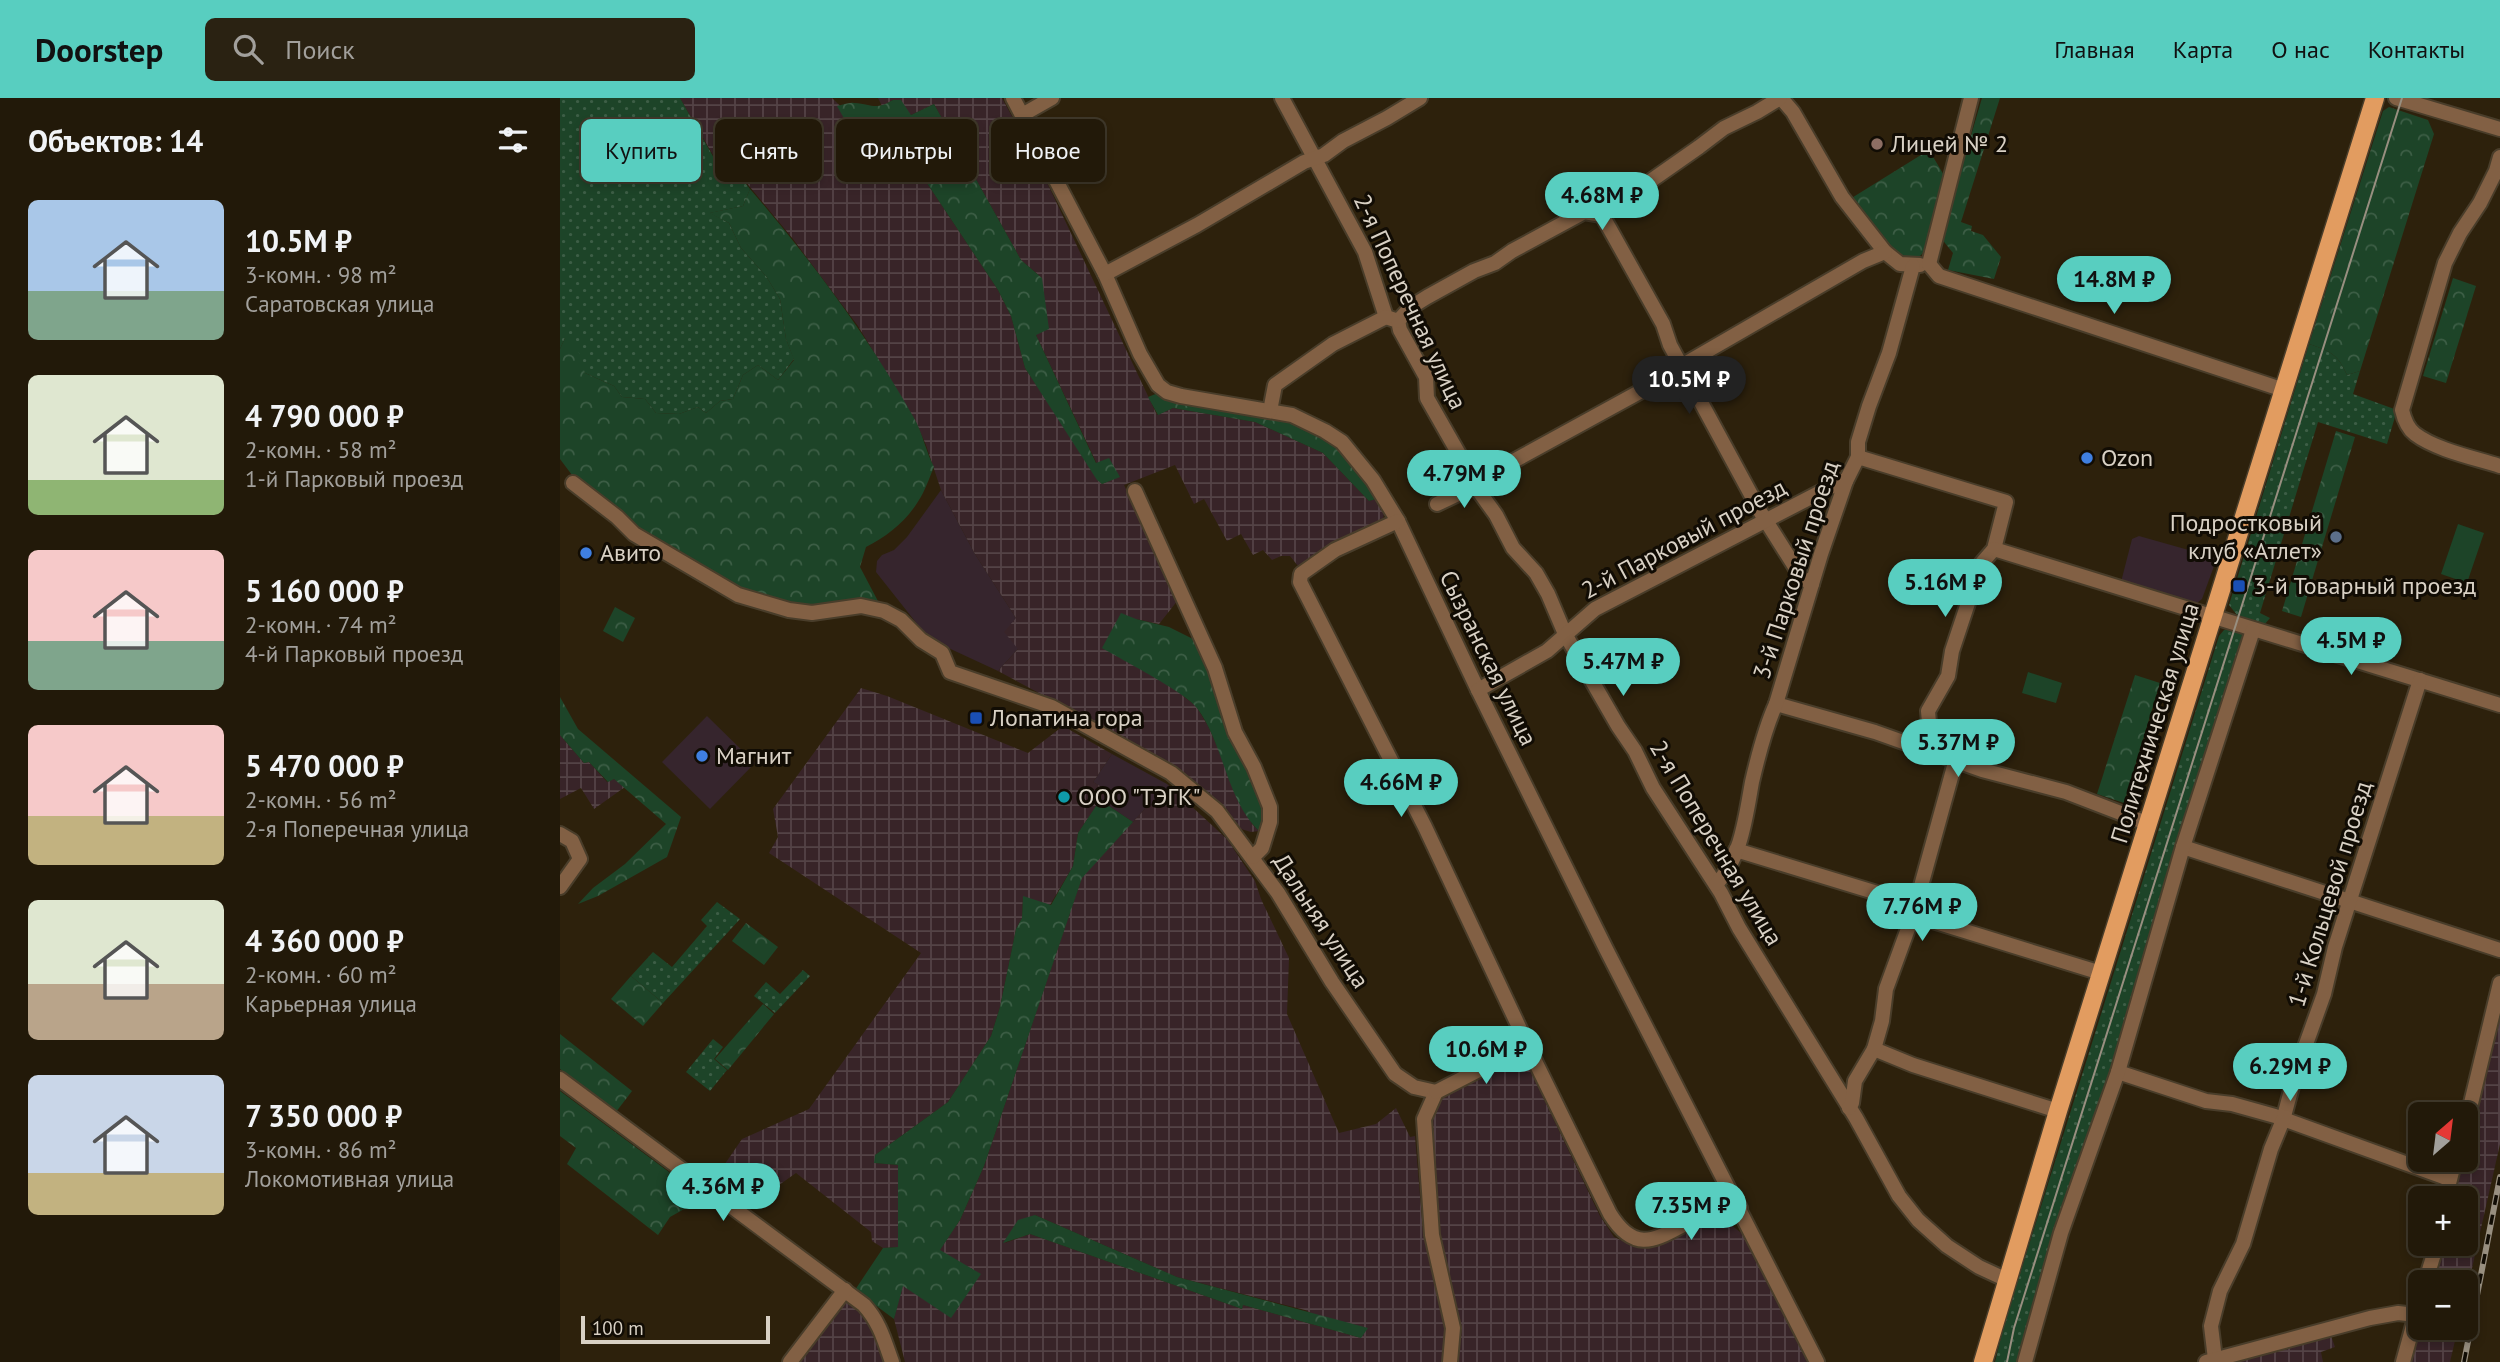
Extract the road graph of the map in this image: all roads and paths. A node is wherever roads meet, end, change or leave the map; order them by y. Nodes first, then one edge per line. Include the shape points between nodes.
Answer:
1 (1013, 98) edge
2 (1052, 98) edge
3 (1282, 98) edge
4 (1420, 98) edge
5 (1781, 98) edge
6 (1971, 98) edge
7 (2375, 98) edge
8 (2396, 98) edge
9 (2414, 101) edge
10 (1022, 115) junction
11 (2500, 129) edge
12 (2500, 157) edge
13 (1315, 158) junction
14 (1602, 215) junction
15 (1885, 252) junction
16 (1929, 264) junction
17 (1913, 266) junction
18 (1105, 274) junction
19 (1392, 319) junction
20 (1684, 367) junction
21 (2284, 390) junction
22 (1270, 411) junction
23 (1857, 457) junction
24 (2500, 466) edge
25 (1846, 481) junction
26 (573, 483) dead end
27 (1477, 483) junction
28 (1135, 491) dead end
29 (1437, 504) dead end
30 (1398, 521) junction
31 (1766, 521) junction
32 (1994, 549) junction
33 (1812, 584) junction
34 (2213, 617) junction
35 (2253, 629) junction
36 (1565, 635) junction
37 (2420, 680) junction
38 (1478, 690) junction
39 (1776, 704) junction
40 (2500, 705) edge
41 (1924, 748) junction
42 (1956, 759) junction
43 (2149, 824) junction
44 (560, 834) edge
45 (2183, 847) junction
46 (1736, 850) junction
47 (1253, 857) junction
48 (1716, 884) junction
49 (560, 887) edge
50 (2350, 901) junction
51 (1915, 908) junction
52 (2500, 950) edge
53 (2101, 973) junction
54 (2500, 983) edge
55 (1874, 1049) junction
56 (1535, 1061) junction
57 (2118, 1072) junction
58 (560, 1079) edge
59 (1436, 1091) junction
60 (2471, 1102) edge
61 (1849, 1108) junction
62 (2058, 1111) junction
63 (2283, 1119) junction
64 (2451, 1172) edge
65 (2449, 1179) junction
66 (2448, 1186) edge
67 (1740, 1208) junction
68 (2007, 1280) junction
69 (845, 1290) junction
70 (2408, 1314) edge
71 (2409, 1340) edge
72 (2210, 1361) edge
73 (790, 1362) edge
74 (892, 1362) edge
75 (1450, 1362) edge
76 (1817, 1362) edge
77 (1983, 1362) edge
78 (2025, 1362) edge
79 (2403, 1362) edge

1 - 10 street, Сызранская улица
2 - 10 street
3 - 13 street, 2-я Поперечная улица
4 - 13 street
5 - 14 street via 1724,128
5 - 15 street via 1842,197
6 - 16 street
7 - 21 main road, Политехническая улица
8 - 9 street
9 - 11 street
10 - 18 street, Сызранская улица
12 - 24 street via 2445,263 2402,410 2416,435
13 - 18 street
13 - 19 street, 2-я Поперечная улица via 1365,252
14 - 19 street via 1584,212
14 - 20 street
15 - 17 street via 1900,264
15 - 20 street
16 - 17 street
16 - 21 street via 1939,276
17 - 23 street, 3-й Парковый проезд
18 - 22 street, Сызранская улица via 1158,385 1181,396
19 - 22 street via 1333,344 1275,385
19 - 27 street, 2-я Поперечная улица via 1426,377 1427,398
20 - 27 street
20 - 31 street
21 - 34 main road, Политехническая улица
22 - 30 street, Сызранская улица via 1309,422 1342,442
23 - 25 street, 3-й Парковый проезд
23 - 32 street via 2006,502
25 - 31 street, 2-й Парковый проезд
25 - 33 street, 3-й Парковый проезд
26 - 47 street via 634,534 738,595 812,613 861,606 901,620 942,653 950,672 1052,708 1171,773 1217,811
27 - 29 street
27 - 36 street, 2-я Поперечная улица via 1513,548 1548,594
28 - 47 street, Дальняя улица via 1215,668 1235,732 1270,807 1262,848
30 - 38 street, Сызранская улица
30 - 56 street via 1335,550 1301,574 1300,582 1425,827
31 - 33 street via 1802,578
31 - 36 street, 2-й Парковый проезд via 1595,609
32 - 34 street
32 - 41 street via 1981,564 1948,676 1928,711 1930,734
33 - 39 street, 3-й Парковый проезд
34 - 35 street
34 - 43 main road, Политехническая улица
35 - 37 street
35 - 45 street
36 - 38 street, 2-й Парковый проезд via 1547,651
36 - 48 street, 2-я Поперечная улица via 1653,788
37 - 40 street
37 - 50 street, 1-й Кольцевой проезд
38 - 67 street, Сызранская улица
39 - 41 street
39 - 46 street, 3-й Парковый проезд
41 - 42 street
42 - 43 street via 2066,792
42 - 51 street
43 - 53 main road, Политехническая улица
44 - 49 street via 572,841 580,859
45 - 50 street
45 - 57 street
46 - 48 street, 3-й Парковый проезд
46 - 51 street
47 - 59 street, Дальняя улица via 1395,1073 1414,1087
48 - 61 street, 2-я Поперечная улица via 1738,928
50 - 52 street
50 - 63 street, 1-й Кольцевой проезд
51 - 53 street
51 - 55 street via 1886,989
53 - 62 main road, Политехническая улица
54 - 60 street
55 - 61 street via 1855,1081
55 - 62 street
56 - 59 street via 1504,1057
56 - 67 street via 1620,1230 1634,1240 1654,1239 1709,1214
57 - 63 street via 2206,1101
57 - 78 street via 2061,1233
58 - 69 street
59 - 75 street via 1424,1119 1432,1234 1453,1328
61 - 68 street, 2-я Поперечная улица via 1899,1196 1918,1220 1947,1246
62 - 68 main road, Политехническая улица
63 - 65 street
63 - 72 street, 1-й Кольцевой проезд via 2243,1244 2220,1291 2211,1326
64 - 65 street
65 - 66 street
67 - 76 street, Сызранская улица
68 - 77 main road, Политехническая улица
69 - 73 street
69 - 74 street via 876,1318
70 - 72 street via 2370,1318
71 - 79 street

